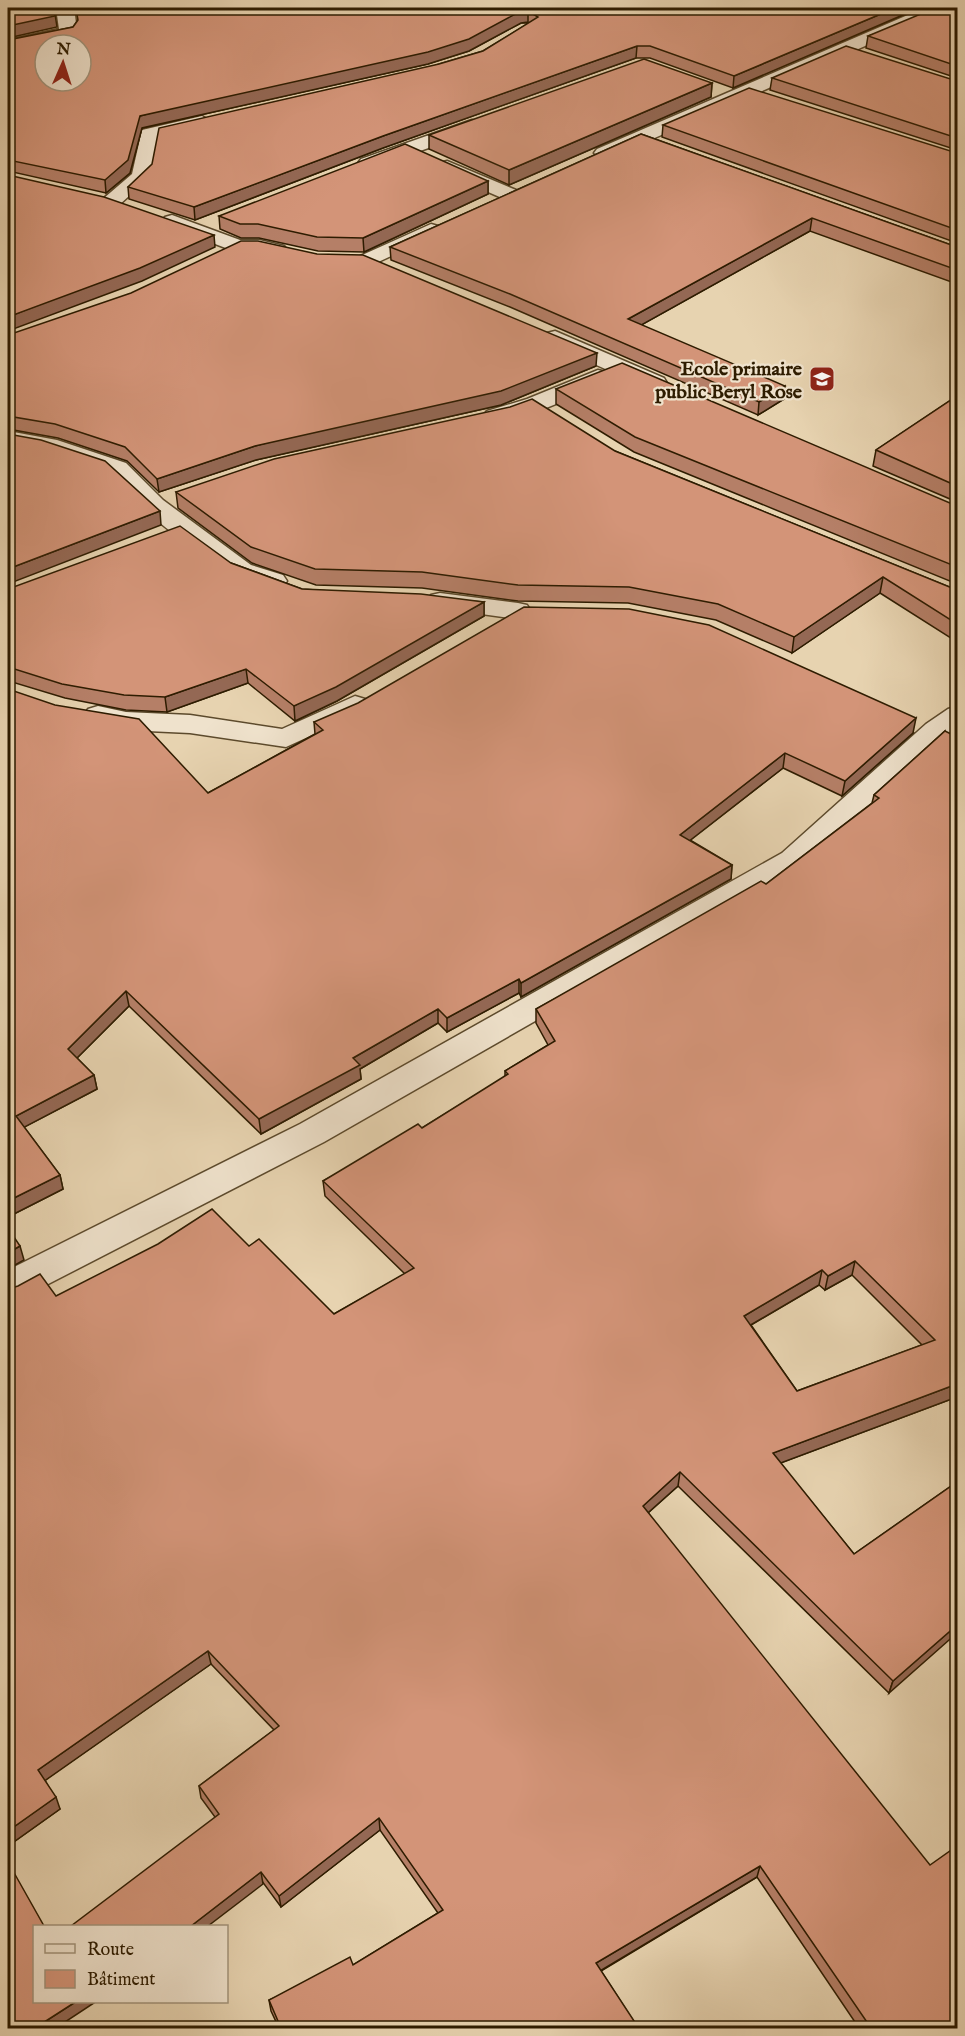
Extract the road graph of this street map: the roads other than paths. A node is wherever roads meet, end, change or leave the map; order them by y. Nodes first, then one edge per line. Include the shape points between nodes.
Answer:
1 (67, 11) edge
2 (936, 15) edge
3 (8, 45) edge
4 (845, 49) junction
5 (868, 56) edge
6 (705, 86) edge
7 (742, 94) junction
8 (771, 99) edge
9 (222, 117) edge
10 (486, 121) edge
11 (639, 137) junction
12 (407, 149) junction
13 (672, 149) edge
14 (585, 161) edge
15 (348, 171) edge
16 (531, 185) edge
17 (509, 194) junction
18 (489, 204) edge
19 (132, 209) edge
20 (153, 215) edge
21 (217, 220) edge
22 (448, 222) edge
23 (196, 229) junction
24 (238, 246) junction
25 (295, 254) edge
26 (209, 262) edge
27 (398, 272) edge
28 (533, 328) edge
29 (620, 367) junction
30 (674, 391) edge
31 (474, 420) edge
32 (8, 438) edge
33 (292, 588) edge
34 (411, 598) edge
35 (478, 634) edge
36 (378, 692) edge
37 (69, 710) edge
38 (936, 722) edge
39 (8, 1287) edge

1 - 3 street via 68,32
2 - 4 street
4 - 5 street
4 - 7 street
6 - 7 street
7 - 8 street
7 - 11 street
9 - 19 street via 149,134 141,176 101,200
10 - 12 street
11 - 13 street
11 - 14 street
12 - 15 street
12 - 17 street
16 - 17 street
17 - 18 street
20 - 23 street
21 - 23 street
22 - 27 street via 357,260
23 - 24 street
24 - 25 street via 260,246
24 - 26 street
28 - 29 street
29 - 30 street
29 - 31 street via 545,410
32 - 33 street via 50,445 117,468 165,501 172,532 242,570
34 - 35 street via 529,611
36 - 37 street via 286,738
38 - 39 street via 793,860 312,1132

